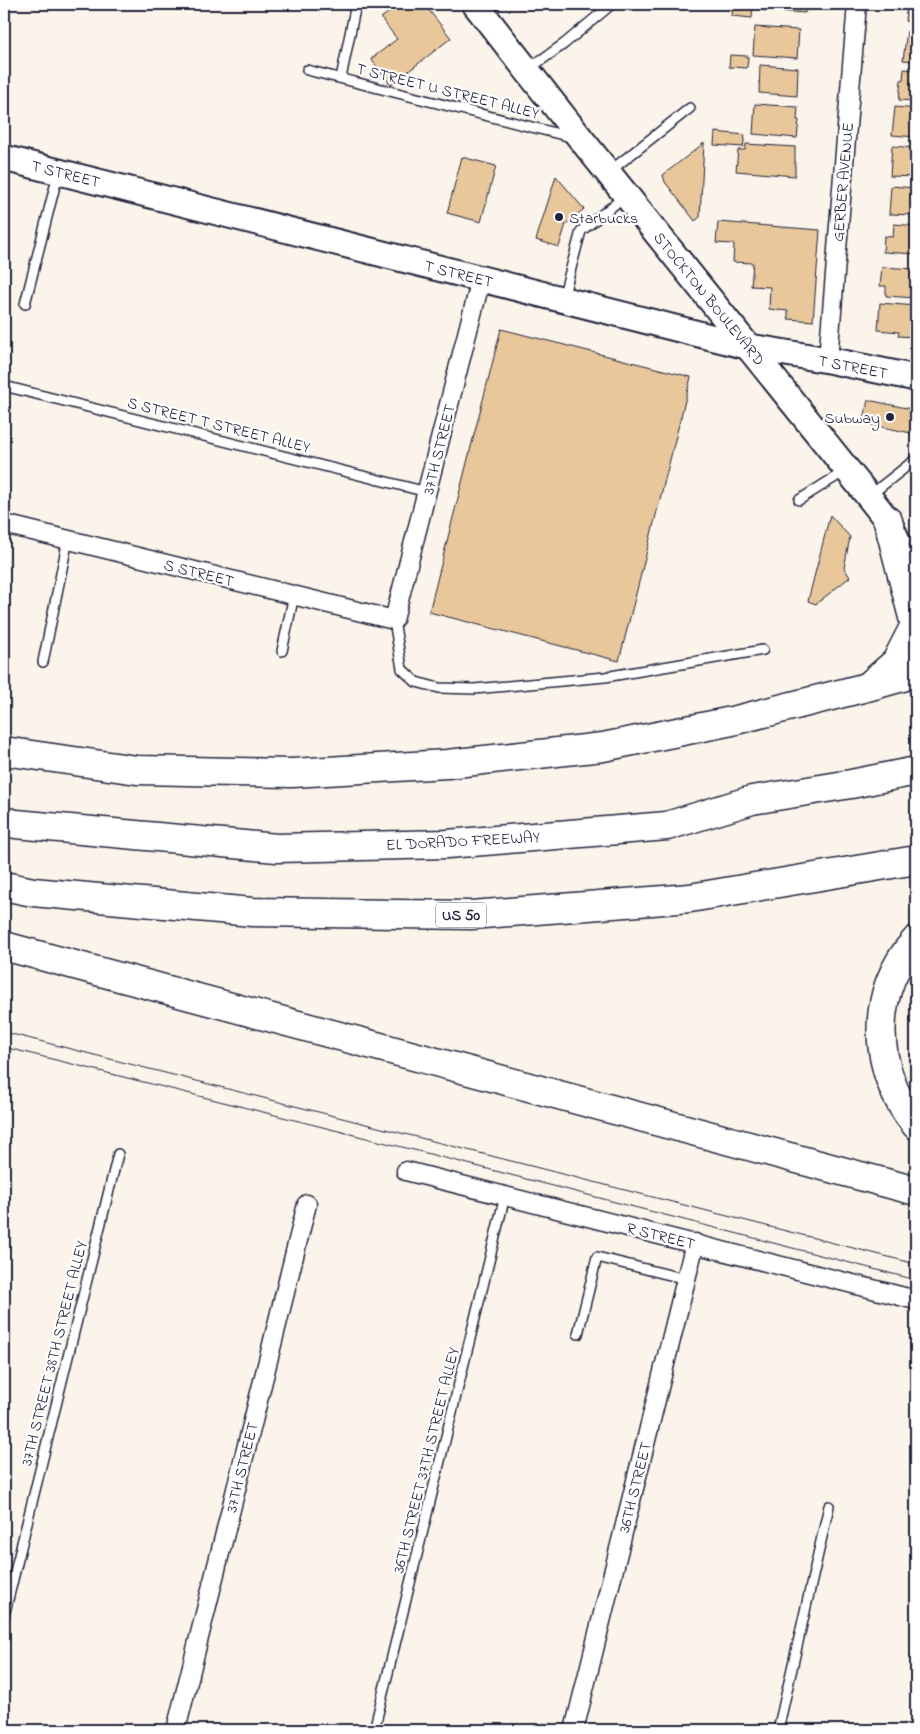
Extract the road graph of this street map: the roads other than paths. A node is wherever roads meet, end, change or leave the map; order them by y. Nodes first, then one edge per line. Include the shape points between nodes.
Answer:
1 (356, 4) edge
2 (612, 4) edge
3 (857, 4) edge
4 (480, 6) edge
5 (307, 70) dead end
6 (527, 70) junction
7 (341, 78) junction
8 (690, 108) dead end
9 (581, 140) junction
10 (4, 158) edge
11 (58, 171) junction
12 (608, 173) junction
13 (626, 195) junction
14 (481, 279) junction
15 (562, 299) junction
16 (25, 304) dead end
17 (750, 347) junction
18 (828, 360) junction
19 (916, 378) edge
20 (4, 386) edge
21 (916, 459) edge
22 (846, 470) junction
23 (427, 492) junction
24 (869, 497) junction
25 (799, 500) dead end
26 (888, 521) junction
27 (4, 524) edge
28 (68, 540) junction
29 (916, 546) edge
30 (916, 578) edge
31 (294, 595) junction
32 (394, 620) junction
33 (763, 650) dead end
34 (282, 652) dead end
35 (43, 662) dead end
36 (916, 673) edge
37 (868, 687) junction
38 (4, 751) edge
39 (916, 771) edge
40 (4, 822) edge
41 (916, 860) edge
42 (4, 886) edge
43 (916, 940) edge
44 (4, 946) edge
45 (916, 1125) edge
46 (118, 1154) dead end
47 (406, 1171) dead end
48 (916, 1191) edge
49 (505, 1196) junction
50 (307, 1204) dead end
51 (695, 1243) junction
52 (686, 1279) junction
53 (916, 1300) edge
54 (578, 1334) dead end
55 (830, 1506) dead end
56 (4, 1616) edge
57 (176, 1730) edge
58 (374, 1730) edge
59 (574, 1730) edge
60 (778, 1730) edge

1 - 7 lane
2 - 6 lane
3 - 18 street, GERBER AVENUE
4 - 6 street, STOCKTON BOULEVARD
5 - 7 lane, T STREET U STREET ALLEY
6 - 9 street, STOCKTON BOULEVARD
7 - 9 lane, T STREET U STREET ALLEY
8 - 12 lane
9 - 12 street, STOCKTON BOULEVARD
10 - 11 street, T STREET
11 - 14 street, T STREET
11 - 16 lane
12 - 13 street, STOCKTON BOULEVARD
13 - 15 lane via 581,230
13 - 17 street, STOCKTON BOULEVARD
14 - 15 street, T STREET
14 - 23 street, 37TH STREET
15 - 17 street, T STREET
17 - 18 street, T STREET
17 - 22 street, STOCKTON BOULEVARD
18 - 19 street, T STREET
20 - 23 lane, S STREET T STREET ALLEY
21 - 24 lane
22 - 24 street, STOCKTON BOULEVARD
22 - 25 lane
23 - 32 street, 37TH STREET
24 - 26 street, STOCKTON BOULEVARD
26 - 29 street, STOCKTON BOULEVARD
26 - 30 street, STOCKTON BOULEVARD
26 - 37 highway via 915,626 896,662
27 - 28 street, S STREET
28 - 31 street, S STREET
28 - 35 lane
31 - 32 street, S STREET
31 - 34 lane
32 - 33 lane via 402,669 416,682 439,688 474,689 604,677
36 - 37 highway
37 - 38 highway via 732,721 603,747 447,764 292,773 137,770
39 - 40 highway, EL DORADO FREEWAY via 752,800 667,826 447,844 277,848
41 - 42 highway, US 50 via 690,898 471,915 252,912 33,892
43 - 45 highway via 892,976 881,1027 882,1055 889,1080
44 - 48 highway
46 - 56 lane, 37TH STREET 38TH STREET ALLEY
47 - 49 street, R STREET
49 - 51 street, R STREET
49 - 58 lane, 36TH STREET 37TH STREET ALLEY
50 - 57 street, 37TH STREET
51 - 52 street, 36TH STREET
51 - 53 street, R STREET
52 - 54 lane via 597,1257
52 - 59 street, 36TH STREET
55 - 60 lane

